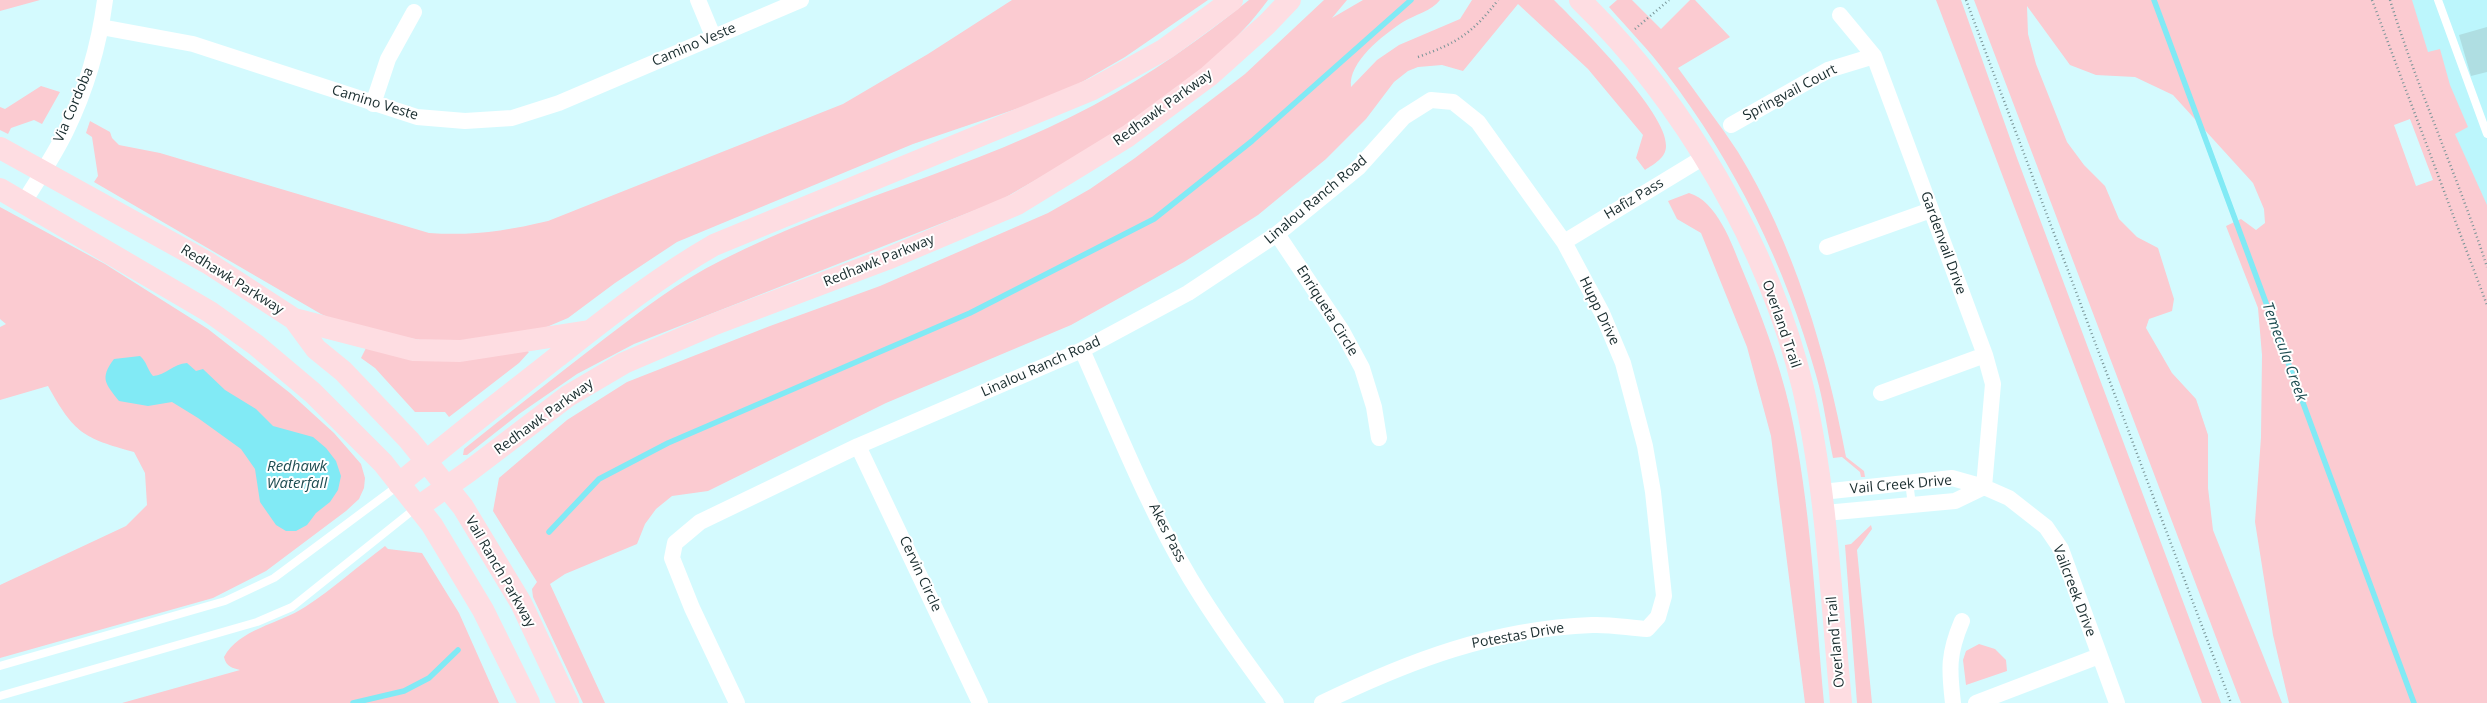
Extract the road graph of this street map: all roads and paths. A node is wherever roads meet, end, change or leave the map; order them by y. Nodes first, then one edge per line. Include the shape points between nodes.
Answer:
1 (105, 0) edge
2 (698, 0) edge
3 (801, 0) edge
4 (1232, 0) edge
5 (1290, 0) edge
6 (1498, 0) edge
7 (1669, 0) edge
8 (1966, 0) edge
9 (2372, 0) edge
10 (2390, 0) edge
11 (2438, 0) edge
12 (1588, 2) edge
13 (414, 12) dead end
14 (1840, 15) dead end
15 (101, 27) junction
16 (1635, 29) dead end
17 (713, 36) junction
18 (1874, 56) junction
19 (1418, 57) dead end
20 (1430, 100) joint
21 (372, 104) junction
22 (1731, 125) dead end
23 (2487, 134) edge
24 (0, 148) edge
25 (1704, 157) junction
26 (42, 172) junction
27 (0, 189) edge
28 (24, 202) junction
29 (1931, 210) junction
30 (1277, 234) junction
31 (1564, 242) junction
32 (1827, 247) dead end
33 (2487, 266) edge
34 (2487, 305) edge
35 (294, 319) junction
36 (589, 331) junction
37 (1082, 350) junction
38 (1985, 355) junction
39 (1881, 393) dead end
40 (1379, 438) dead end
41 (858, 446) junction
42 (426, 461) junction
43 (1909, 482) junction
44 (399, 484) junction
45 (447, 487) junction
46 (1984, 487) junction
47 (1823, 503) junction
48 (1912, 505) junction
49 (418, 507) junction
50 (1663, 581) joint
51 (1962, 621) dead end
52 (2100, 656) junction
53 (0, 666) edge
54 (0, 696) edge
55 (529, 703) edge
56 (568, 703) edge
57 (737, 703) edge
58 (980, 703) edge
59 (1276, 703) edge
60 (1322, 703) edge
61 (1841, 703) edge
62 (1953, 703) edge
63 (1976, 703) edge
64 (2117, 703) edge
65 (2230, 703) edge

1 - 15 street, Via Cordoba
2 - 17 street
3 - 17 street, Camino Veste
4 - 36 main road via 1165,49 1093,90 714,245 676,266
5 - 45 main road, Redhawk Parkway via 1268,24 1210,76 1135,132 1017,204 886,259 715,324 624,362 568,396
6 - 19 path via 1485,17 1460,40
7 - 16 path
8 - 65 path
9 - 34 path
10 - 33 path via 2409,59 2431,110
11 - 23 lane
12 - 25 main road, Overland Trail via 1654,85
13 - 21 street via 388,59
14 - 18 street, Gardenvail Drive
15 - 21 street, Camino Veste via 193,44
15 - 26 street, Via Cordoba via 86,85 66,131
17 - 21 street, Camino Veste via 559,103 512,118 465,121 417,117
18 - 22 street, Springvail Court via 1828,70
18 - 29 street, Gardenvail Drive
20 - 30 street, Linalou Ranch Road via 1404,116 1359,167
20 - 31 street, Hupp Drive via 1453,102 1478,122
24 - 26 main road, Redhawk Parkway
25 - 31 street, Hafiz Pass
25 - 47 main road, Overland Trail via 1754,252 1788,335 1803,388
26 - 28 street, Via Cordoba
26 - 35 main road, Redhawk Parkway via 208,263
27 - 28 main road
28 - 44 main road via 210,312 256,345 314,393 383,463
29 - 32 street
29 - 38 street, Gardenvail Drive
30 - 37 street, Linalou Ranch Road via 1188,293
30 - 40 street, Enriqueta Circle via 1342,331 1362,368 1374,407
31 - 50 street, Hupp Drive via 1602,313 1623,363 1653,492
35 - 36 main road via 414,350 460,351
35 - 42 main road, Redhawk Parkway via 316,349 348,377
36 - 42 main road
37 - 41 street, Linalou Ranch Road
37 - 59 street, Akes Pass via 1152,504 1190,577 1231,642
38 - 39 street
38 - 46 street, Gardenvail Drive via 1993,384
41 - 57 street, Linalou Ranch Road via 700,522 675,543 672,558 692,608
41 - 58 street, Cervin Circle
42 - 44 main road
42 - 45 main road, Redhawk Parkway
43 - 46 street, Vail Creek Drive via 1952,478
43 - 47 street, Vail Creek Drive
43 - 48 lane
44 - 49 main road
44 - 53 lane via 274,578 225,601
45 - 49 main road, Redhawk Parkway
45 - 56 main road, Vail Ranch Parkway via 521,603
46 - 48 street, Vail Creek Drive via 1955,501
46 - 52 street, Vailcreek Drive via 2009,498 2046,527 2061,549
47 - 48 street, Vail Creek Drive
47 - 61 main road, Overland Trail
49 - 54 lane via 292,606 264,619 203,639
49 - 55 main road via 432,525 483,610
50 - 60 street, Potestas Drive via 1664,596 1658,617 1647,629 1594,625 1536,630 1485,639 1387,672
51 - 62 street via 1954,641 1949,667
52 - 63 street
52 - 64 street, Vailcreek Drive

